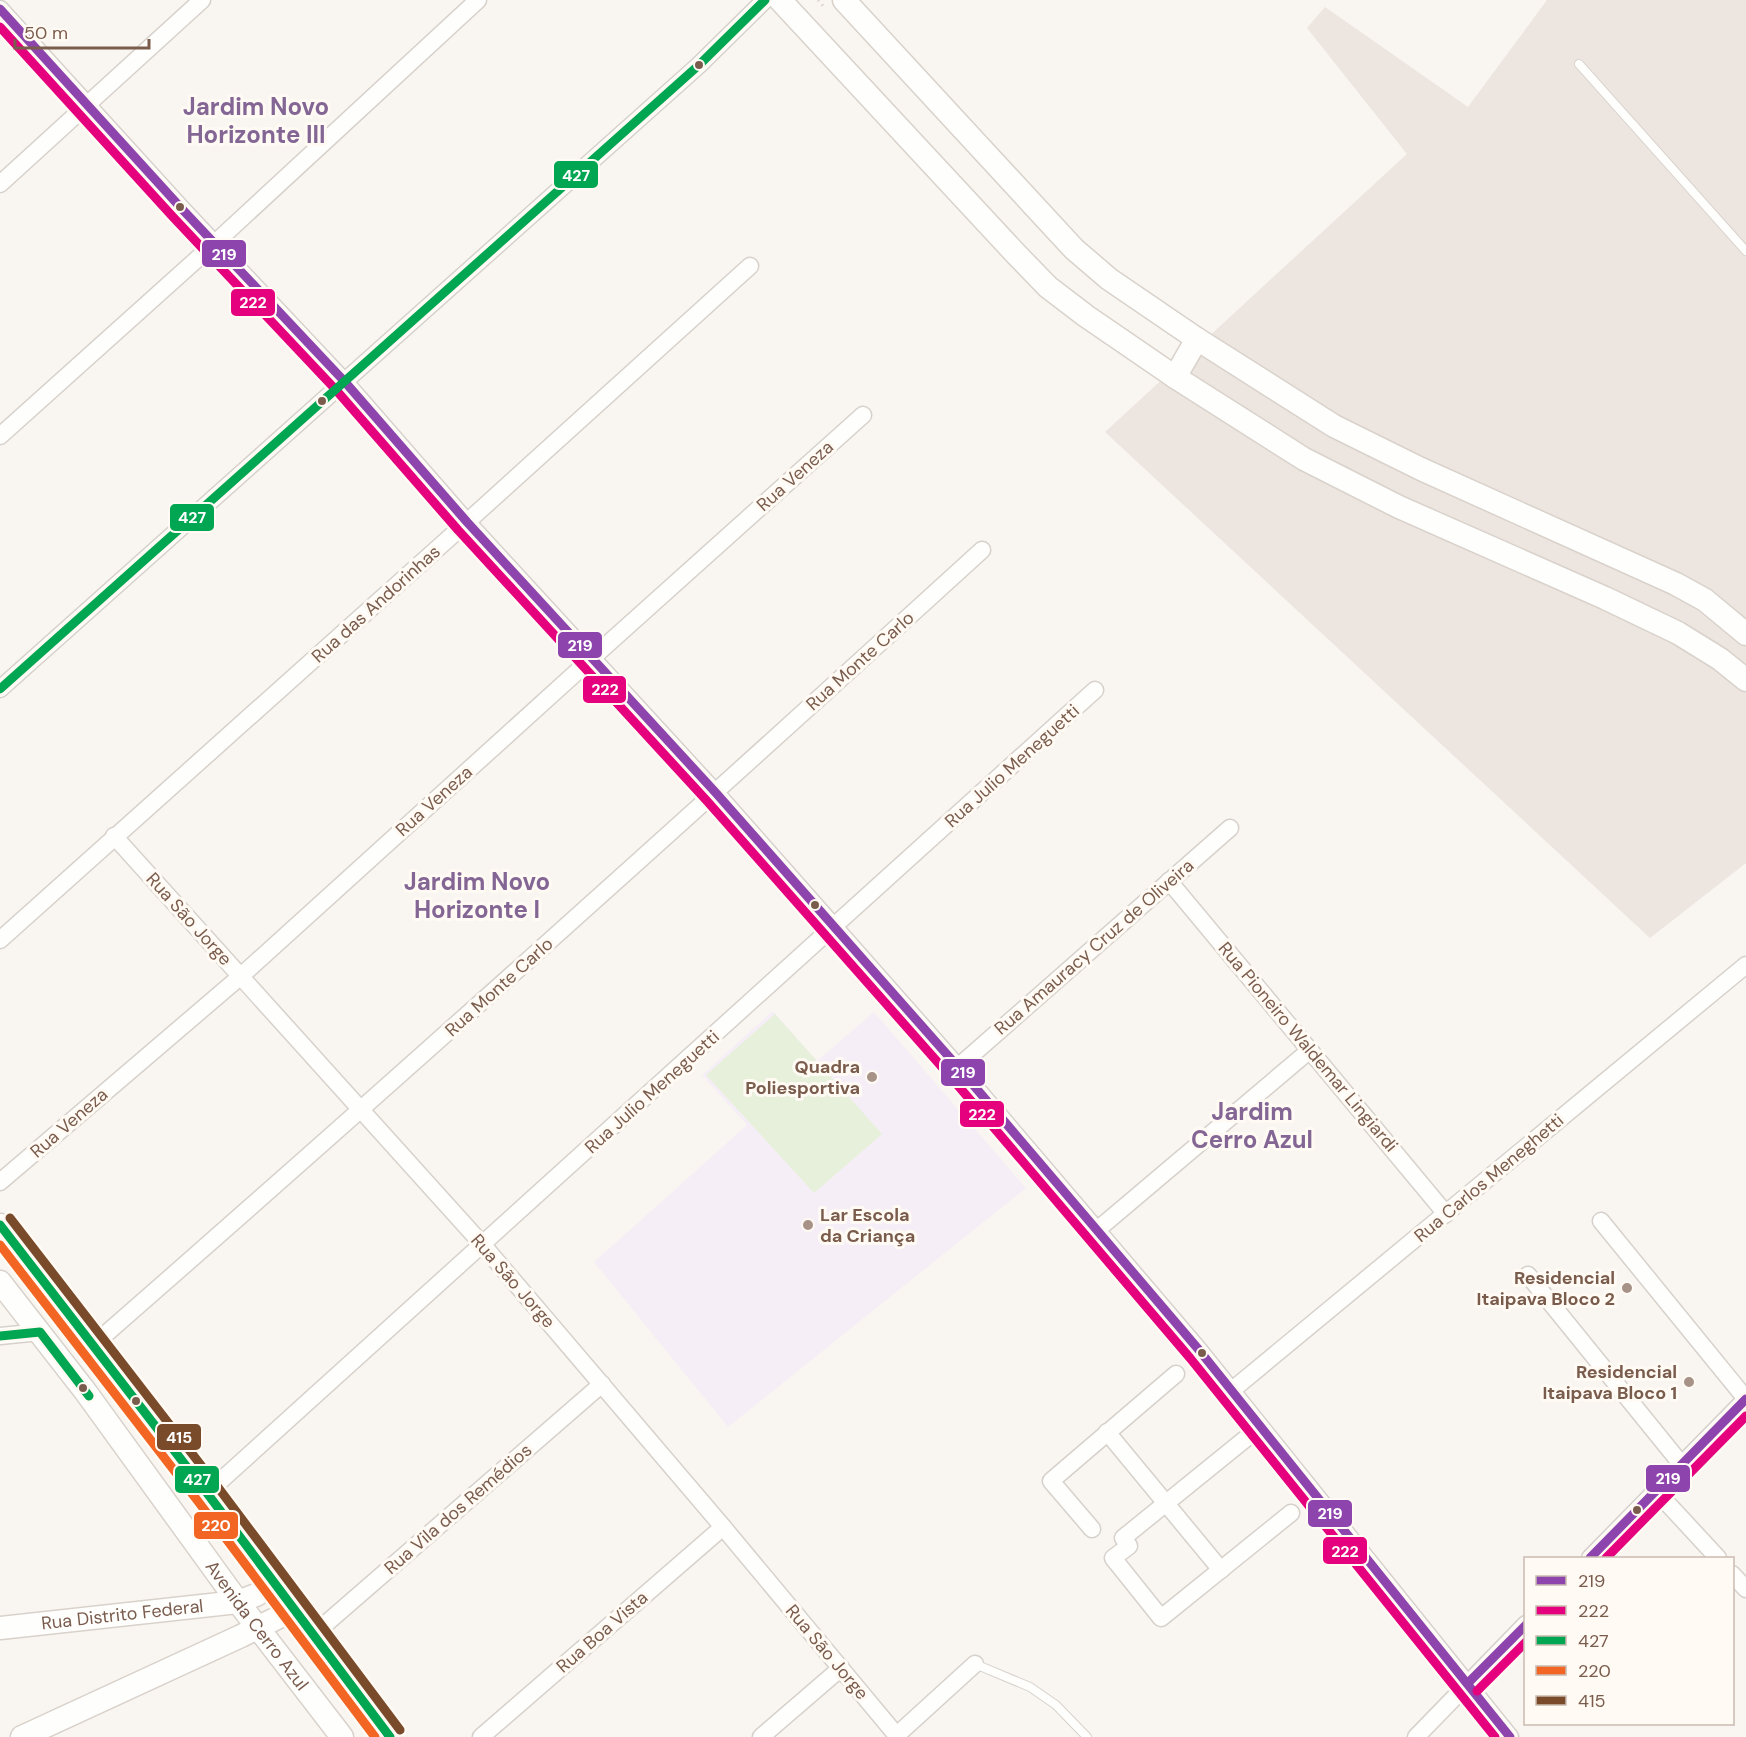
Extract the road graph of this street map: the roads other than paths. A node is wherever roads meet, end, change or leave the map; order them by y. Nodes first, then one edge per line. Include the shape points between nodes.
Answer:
1 (202, 0) edge
2 (478, 0) edge
3 (765, 0) edge
4 (780, 0) edge
5 (844, 0) edge
6 (0, 9) edge
7 (1579, 64) dead end
8 (87, 105) junction
9 (0, 184) edge
10 (215, 243) junction
11 (1746, 251) edge
12 (750, 266) dead end
13 (1197, 339) junction
14 (1175, 377) junction
15 (345, 382) junction
16 (863, 415) dead end
17 (0, 436) edge
18 (467, 522) junction
19 (982, 550) dead end
20 (1746, 634) edge
21 (591, 659) junction
22 (1746, 680) edge
23 (0, 688) edge
24 (1095, 690) dead end
25 (716, 793) junction
26 (1230, 828) dead end
27 (114, 836) junction
28 (1169, 881) junction
29 (835, 927) junction
30 (0, 939) edge
31 (1746, 965) edge
32 (241, 976) junction
33 (1310, 1050) junction
34 (958, 1066) junction
35 (362, 1110) junction
36 (0, 1182) edge
37 (1446, 1214) junction
38 (1601, 1221) dead end
39 (0, 1225) edge
40 (1097, 1230) junction
41 (482, 1244) junction
42 (1528, 1275) dead end
43 (0, 1282) edge
44 (40, 1332) junction
45 (0, 1336) edge
46 (92, 1347) junction
47 (72, 1374) junction
48 (1176, 1374) dead end
49 (602, 1384) junction
50 (1231, 1391) junction
51 (1746, 1399) edge
52 (143, 1411) junction
53 (1260, 1427) junction
54 (1107, 1432) junction
55 (1682, 1465) junction
56 (1656, 1491) junction
57 (207, 1493) junction
58 (1166, 1503) junction
59 (1292, 1513) dead end
60 (723, 1527) junction
61 (1092, 1529) dead end
62 (1591, 1557) edge
63 (1717, 1557) edge
64 (1221, 1570) junction
65 (1734, 1576) edge
66 (275, 1584) junction
67 (1746, 1589) edge
68 (238, 1602) junction
69 (295, 1609) junction
70 (258, 1626) junction
71 (1524, 1626) edge
72 (0, 1628) edge
73 (314, 1634) junction
74 (975, 1664) joint
75 (841, 1668) junction
76 (1468, 1683) junction
77 (898, 1736) edge
78 (22, 1737) edge
79 (342, 1737) edge
80 (390, 1737) edge
81 (481, 1737) edge
82 (761, 1737) edge
83 (1087, 1737) edge
84 (1416, 1737) edge
85 (1510, 1737) edge

1 - 8 street
2 - 10 street
3 - 15 street via 699,65
4 - 14 main road via 1048,287
5 - 13 main road via 1074,249 1109,279
6 - 8 street
7 - 11 lane
8 - 9 street
8 - 10 street
10 - 15 street
10 - 17 street
12 - 18 street, Rua das Andorinhas
13 - 14 main road
13 - 20 main road via 1334,426 1421,470 1676,584 1705,600
14 - 22 main road via 1304,459 1399,507 1678,633
15 - 18 street
15 - 23 street
16 - 21 street, Rua Veneza
18 - 21 street
18 - 27 street, Rua das Andorinhas
19 - 25 street, Rua Monte Carlo
21 - 25 street
21 - 32 street, Rua Veneza
24 - 29 street, Rua Julio Meneguetti
25 - 29 street
25 - 35 street, Rua Monte Carlo
26 - 28 street, Rua Amauracy Cruz de Oliveira
27 - 30 street, Rua das Andorinhas
27 - 32 street, Rua São Jorge
28 - 33 street, Rua Pioneiro Waldemar Lingiardi
28 - 34 street, Rua Amauracy Cruz de Oliveira
29 - 34 street
29 - 41 street, Rua Julio Meneguetti
31 - 37 street, Rua Carlos Meneghetti
32 - 35 street, Rua São Jorge
32 - 36 street, Rua Veneza
33 - 37 street, Rua Pioneiro Waldemar Lingiardi
33 - 40 street
34 - 40 street
35 - 41 street, Rua São Jorge
35 - 46 street, Rua Monte Carlo
37 - 50 street, Rua Carlos Meneghetti
38 - 51 street
39 - 46 main road
40 - 50 street
41 - 49 street, Rua São Jorge
41 - 57 street, Rua Julio Meneguetti
42 - 55 street
43 - 44 main road, Avenida Cerro Azul
44 - 45 street
44 - 47 main road, Avenida Cerro Azul
46 - 52 main road
47 - 52 main road via 91,1386 120,1418 137,1421
47 - 68 main road, Avenida Cerro Azul
48 - 54 street
49 - 60 street, Rua São Jorge
49 - 73 street, Rua Vila dos Remédios
50 - 53 street
51 - 55 street
52 - 57 main road
53 - 58 street
53 - 76 street
54 - 58 street
54 - 61 street via 1051,1481
55 - 56 street
56 - 62 street
56 - 63 street
57 - 66 main road
58 - 64 street
58 - 64 street via 1123,1538 1129,1546 1113,1558 1161,1618
59 - 64 street
60 - 75 street, Rua São Jorge
60 - 81 street, Rua Boa Vista
65 - 67 street
66 - 68 main road, Rua Distrito Federal
66 - 69 main road
68 - 70 main road, Avenida Cerro Azul
68 - 72 main road, Rua Distrito Federal
69 - 70 main road
69 - 73 main road
70 - 78 main road
70 - 79 main road, Avenida Cerro Azul
71 - 76 street
73 - 80 main road
74 - 77 street
74 - 83 lane via 1030,1687 1056,1705
75 - 77 street, Rua São Jorge
75 - 82 street
76 - 84 street
76 - 85 street

